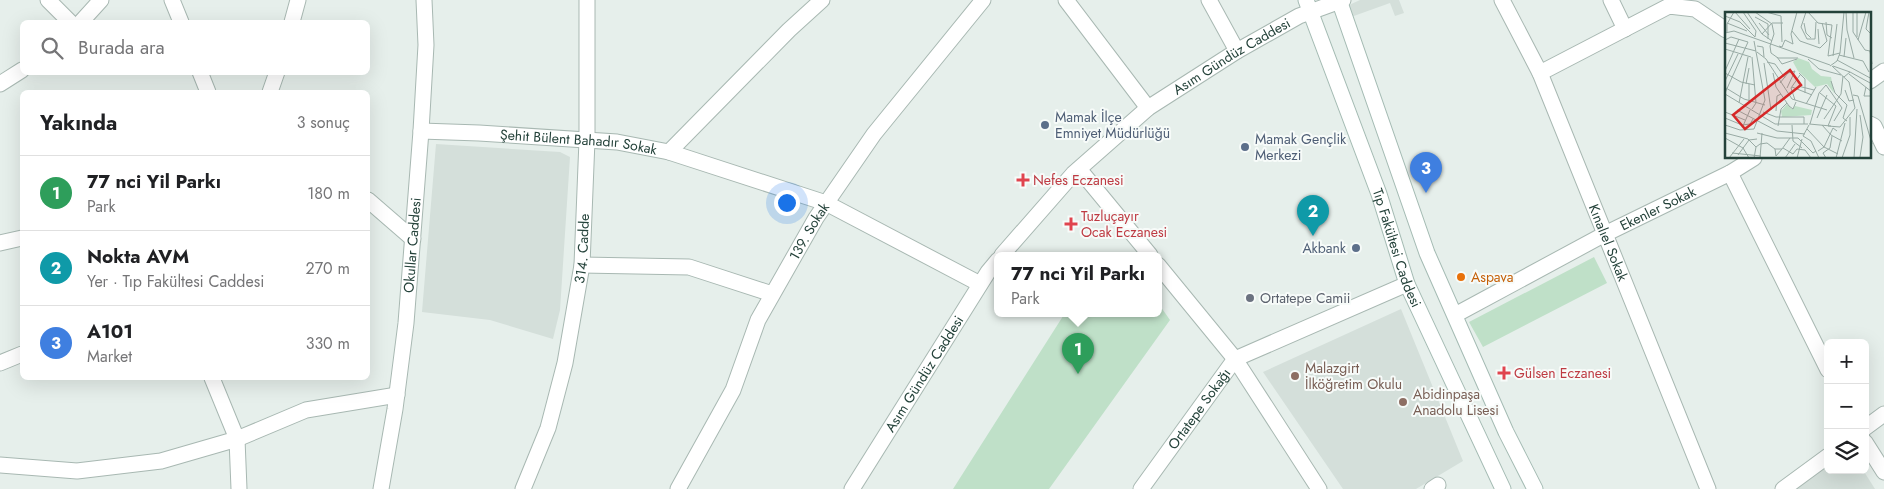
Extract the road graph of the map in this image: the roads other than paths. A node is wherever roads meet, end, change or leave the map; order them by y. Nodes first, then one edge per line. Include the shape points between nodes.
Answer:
1 (48, 0) edge
2 (101, 0) edge
3 (172, 0) edge
4 (298, 0) edge
5 (424, 0) edge
6 (588, 0) edge
7 (822, 0) edge
8 (983, 0) edge
9 (1066, 0) edge
10 (1209, 0) edge
11 (1502, 0) edge
12 (1611, 0) edge
13 (1341, 1) edge
14 (1308, 6) edge
15 (68, 20) edge
16 (83, 20) edge
17 (180, 20) edge
18 (293, 20) edge
19 (1625, 29) junction
20 (1725, 29) edge
21 (1236, 51) junction
22 (20, 71) edge
23 (1884, 71) edge
24 (1540, 73) junction
25 (201, 75) edge
26 (276, 75) edge
27 (1872, 80) edge
28 (0, 84) edge
29 (207, 90) edge
30 (271, 90) edge
31 (1148, 108) junction
32 (1872, 125) edge
33 (421, 131) junction
34 (587, 140) junction
35 (1884, 147) edge
36 (669, 152) junction
37 (1752, 159) edge
38 (1080, 169) junction
39 (1730, 173) junction
40 (370, 202) edge
41 (826, 203) junction
42 (1605, 234) junction
43 (20, 238) edge
44 (413, 239) junction
45 (0, 243) edge
46 (1005, 252) edge
47 (1148, 252) edge
48 (582, 265) junction
49 (994, 265) edge
50 (1162, 270) edge
51 (980, 284) junction
52 (1406, 284) junction
53 (772, 294) junction
54 (1454, 315) junction
55 (20, 355) edge
56 (1235, 360) junction
57 (1824, 362) edge
58 (0, 363) edge
59 (213, 380) edge
60 (396, 394) junction
61 (1884, 414) edge
62 (1869, 425) edge
63 (237, 439) junction
64 (1869, 448) edge
65 (1824, 459) edge
66 (0, 465) edge
67 (1884, 472) edge
68 (239, 489) edge
69 (381, 489) edge
70 (523, 489) edge
71 (678, 489) edge
72 (852, 489) edge
73 (1141, 489) edge
74 (1319, 489) edge
75 (1503, 489) edge
76 (1534, 489) edge
77 (1708, 489) edge
78 (1784, 489) edge

1 - 15 street
2 - 16 street
3 - 17 street
4 - 18 street
5 - 33 street, Okullar Caddesi via 426,45
6 - 34 street, 314. Cadde
7 - 36 street, Şehit Bülent Bahadır Sokak
8 - 41 street, 139. Sokak via 874,134
9 - 31 street
10 - 21 street
11 - 24 street, Kınalıel Sokak
12 - 19 street
13 - 14 street, Asım Gündüz Caddesi
13 - 54 street via 1428,253
14 - 21 street, Asım Gündüz Caddesi via 1299,16
14 - 52 street, Tıp Fakültesi Caddesi via 1379,194
19 - 20 street via 1669,6 1695,9
19 - 24 street
21 - 31 street, Asım Gündüz Caddesi
22 - 28 street
23 - 27 street
24 - 42 street, Kınalıel Sokak
25 - 29 street
26 - 30 street
31 - 38 street, Asım Gündüz Caddesi
32 - 35 street
33 - 34 street, Şehit Bülent Bahadır Sokak
33 - 44 street, Okullar Caddesi
34 - 36 street, Şehit Bülent Bahadır Sokak
34 - 48 street, 314. Cadde
36 - 41 street
37 - 39 street, Ekenler Sokak
38 - 46 street, Asım Gündüz Caddesi
38 - 47 street
39 - 42 street, Ekenler Sokak
39 - 57 street
40 - 44 street
41 - 51 street
41 - 53 street, 139. Sokak
42 - 54 street, Ekenler Sokak
42 - 77 street, Kınalıel Sokak
43 - 45 street
44 - 60 street, Okullar Caddesi
48 - 53 street via 689,267
48 - 70 street, 314. Cadde via 556,400
49 - 51 street, Asım Gündüz Caddesi
50 - 56 street
51 - 72 street, Asım Gündüz Caddesi
52 - 56 street, Ortatepe Sokağı
52 - 75 street, Tıp Fakültesi Caddesi
53 - 71 street, 139. Sokak via 758,320 733,390
54 - 76 street
55 - 58 street
56 - 73 street, Ortatepe Sokağı
56 - 74 street
59 - 63 street
60 - 63 street via 306,410
60 - 69 street, Okullar Caddesi
61 - 62 street
63 - 66 street via 161,461 77,471
63 - 68 street
64 - 67 street
65 - 78 street

